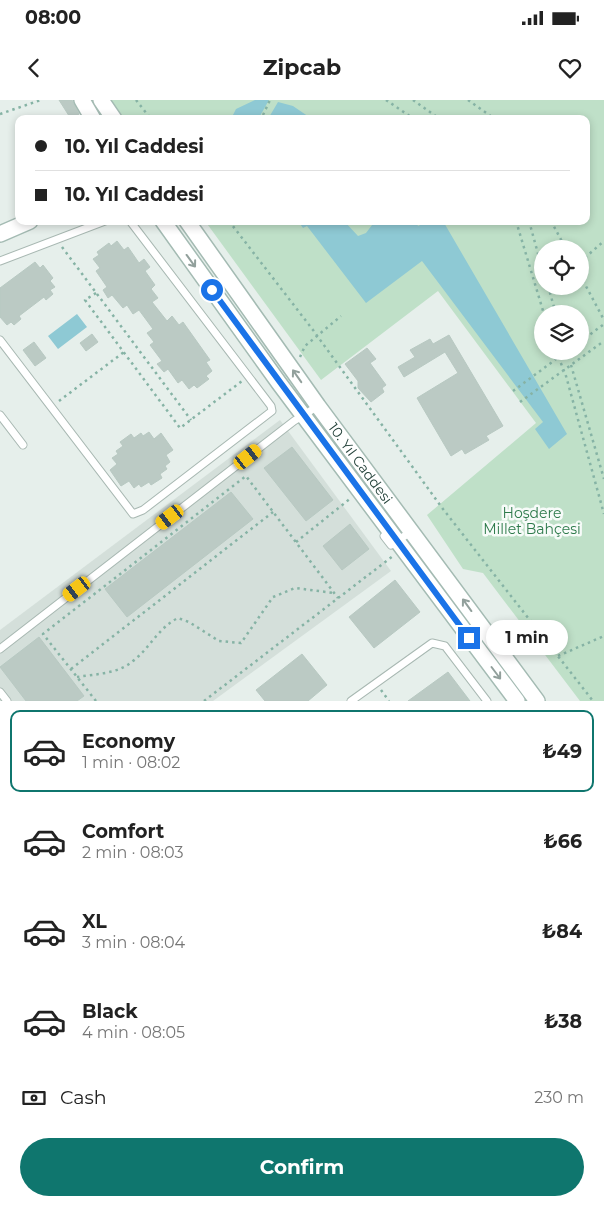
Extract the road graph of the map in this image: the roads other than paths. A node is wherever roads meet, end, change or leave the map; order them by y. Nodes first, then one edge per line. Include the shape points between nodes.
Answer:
1 (82, 100) edge
2 (101, 100) edge
3 (91, 115) edge
4 (111, 115) edge
5 (21, 225) edge
6 (95, 225) edge
7 (133, 225) edge
8 (166, 225) edge
9 (190, 225) edge
10 (0, 234) edge
11 (0, 261) edge
12 (0, 340) edge
13 (318, 406) junction
14 (0, 414) edge
15 (303, 415) junction
16 (23, 445) dead end
17 (412, 531) junction
18 (395, 542) junction
19 (0, 649) edge
20 (0, 692) edge
21 (7, 701) edge
22 (351, 701) edge
23 (486, 701) edge
24 (517, 701) edge
25 (537, 701) edge

1 - 3 street
2 - 4 street
5 - 10 street
6 - 11 lane
7 - 12 lane via 272,411 143,510 133,514
8 -> 15 street, 10. Yıl Caddesi
13 -> 9 street, 10. Yıl Caddesi
13 - 15 lane
13 - 17 street, 10. Yıl Caddesi
14 - 16 lane
15 - 18 street, 10. Yıl Caddesi
15 - 19 lane
17 - 18 lane
25 -> 17 street, 10. Yıl Caddesi
18 -> 24 street, 10. Yıl Caddesi
20 - 21 lane
22 - 23 lane via 432,643 445,646

